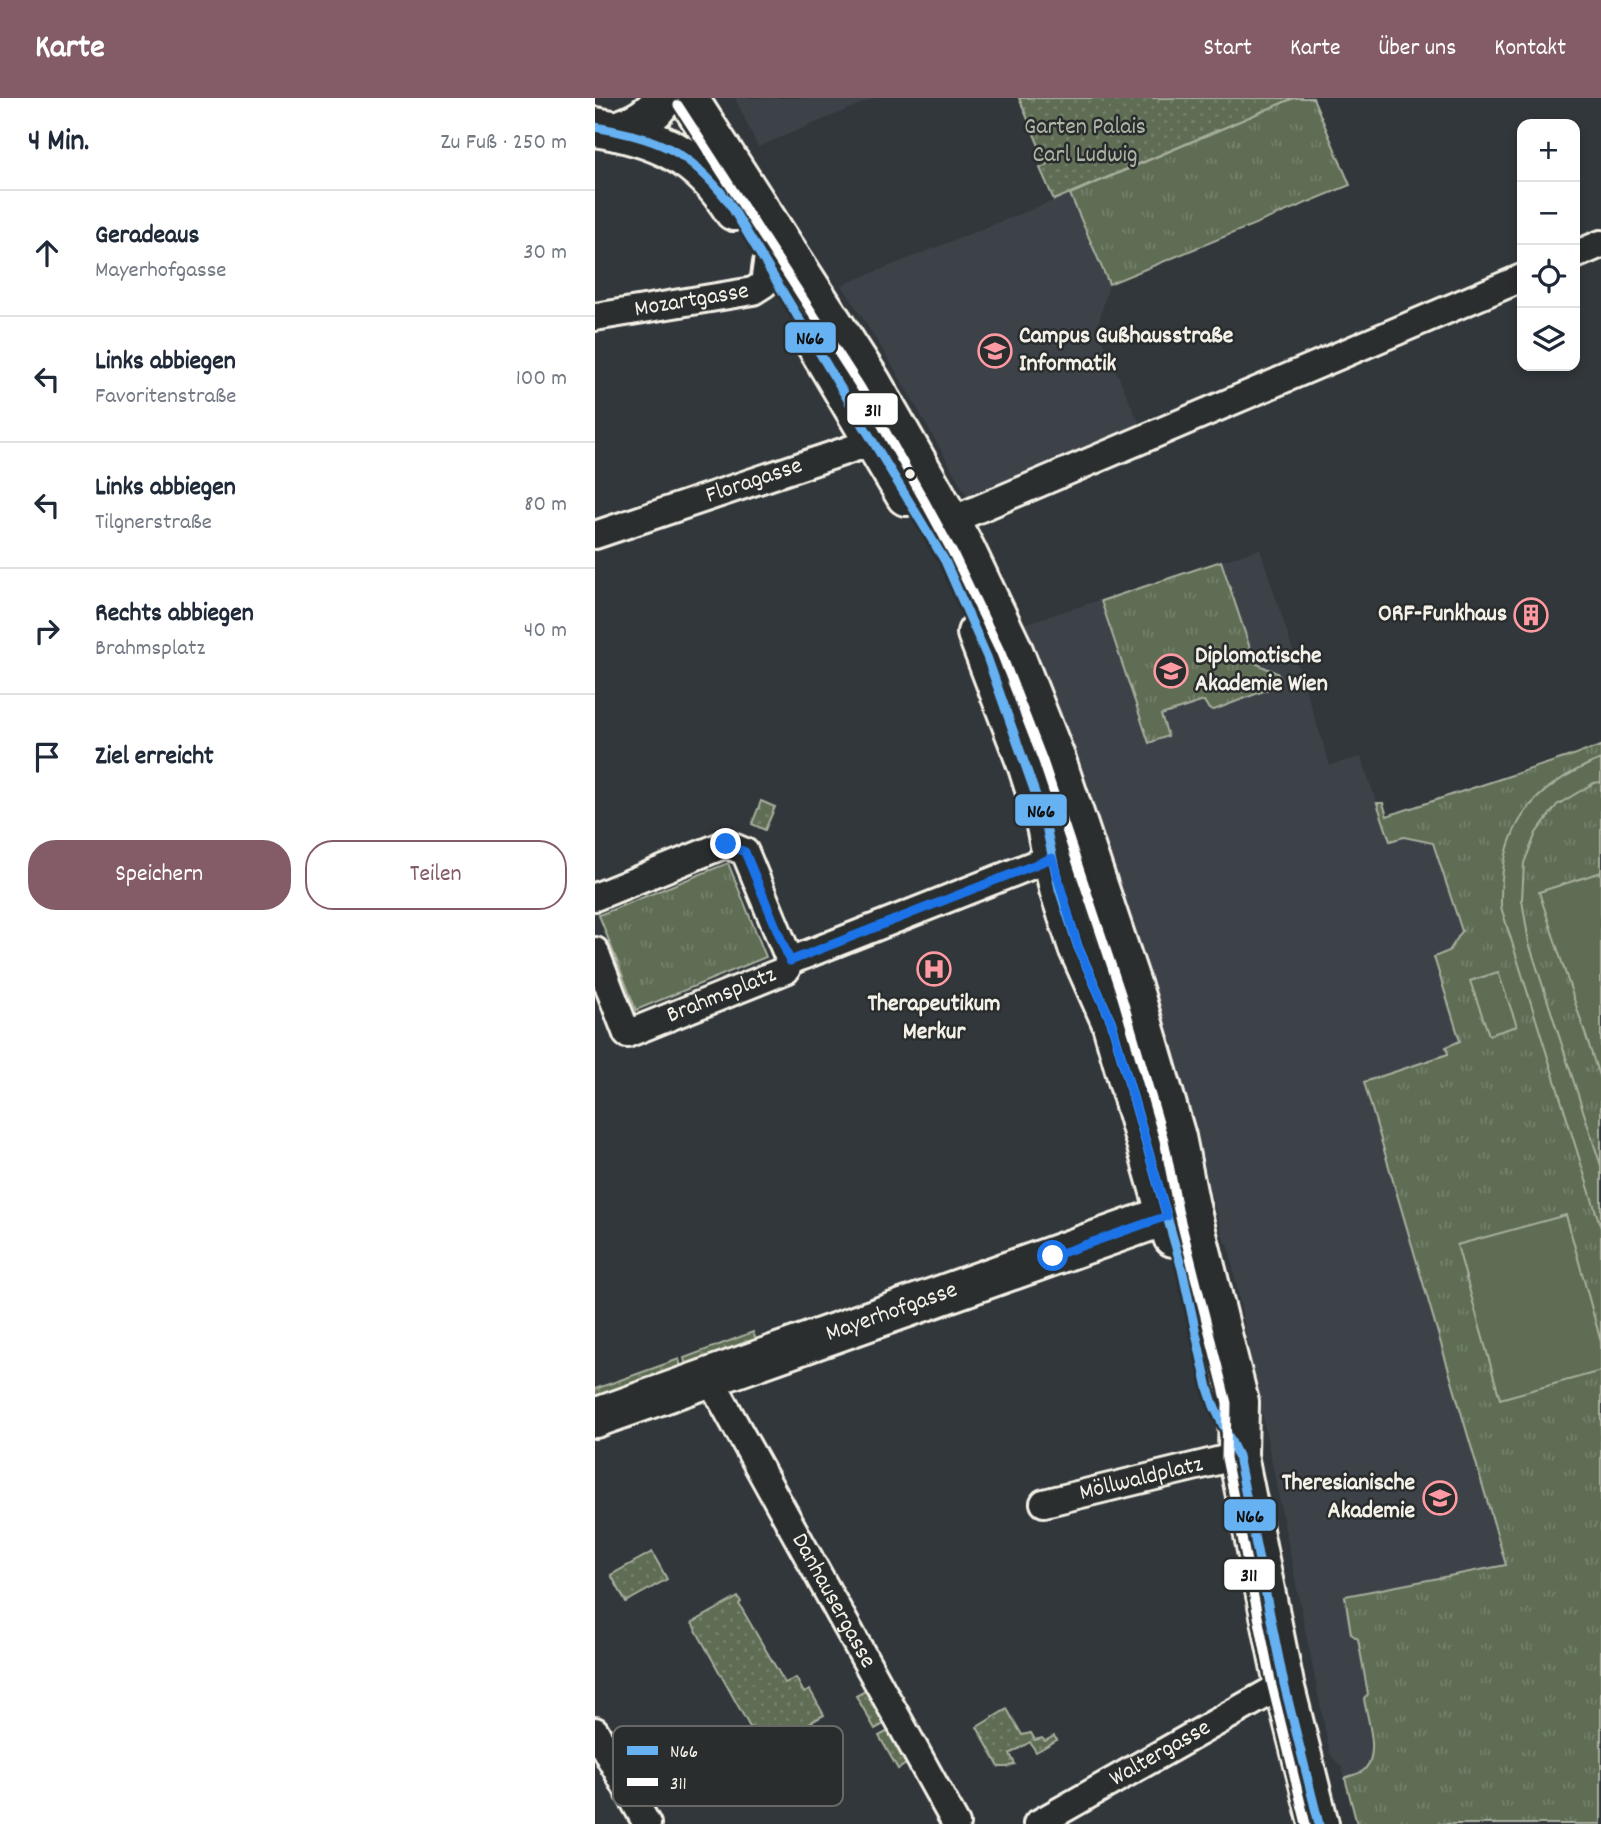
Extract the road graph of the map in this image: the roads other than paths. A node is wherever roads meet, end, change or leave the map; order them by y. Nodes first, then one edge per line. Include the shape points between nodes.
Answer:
1 (663, 98) edge
2 (688, 98) edge
3 (606, 129) edge
4 (1601, 244) edge
5 (1580, 253) edge
6 (767, 263) junction
7 (1517, 280) edge
8 (595, 317) edge
9 (872, 442) junction
10 (908, 474) junction
11 (950, 521) junction
12 (595, 535) edge
13 (1069, 851) junction
14 (595, 897) edge
15 (595, 951) edge
16 (790, 961) junction
17 (1179, 1211) junction
18 (709, 1377) junction
19 (595, 1418) edge
20 (1238, 1456) junction
21 (1044, 1503) dead end
22 (1284, 1684) junction
23 (595, 1731) edge
24 (613, 1763) edge
25 (637, 1806) edge
26 (647, 1824) edge
27 (956, 1824) edge
28 (1037, 1824) edge
29 (1319, 1824) edge

1 - 3 main road via 640,122
2 - 10 main road via 871,382
3 - 6 main road via 669,148 702,169
4 - 5 street
6 - 8 street, Mozartgasse via 764,284 753,291
6 - 9 main road
7 - 11 street
9 - 10 main road
9 - 12 street, Floragasse
10 - 11 main road
10 - 13 main road via 987,657 1045,821
11 - 13 main road via 1012,648 1055,757
13 - 16 street
13 - 17 main road via 1134,993 1176,1137
14 - 16 street, Brahmsplatz via 726,844 745,852
15 - 16 street, Brahmsplatz via 627,1034 786,970
17 - 18 main road, Mayerhofgasse
17 - 20 main road via 1182,1269 1208,1388
18 - 19 main road, Mayerhofgasse
18 - 27 street, Danhausergasse
20 - 21 street, Möllwaldplatz
20 - 22 main road
22 - 28 street, Waltergasse
22 - 29 main road
23 - 24 street
25 - 26 street

